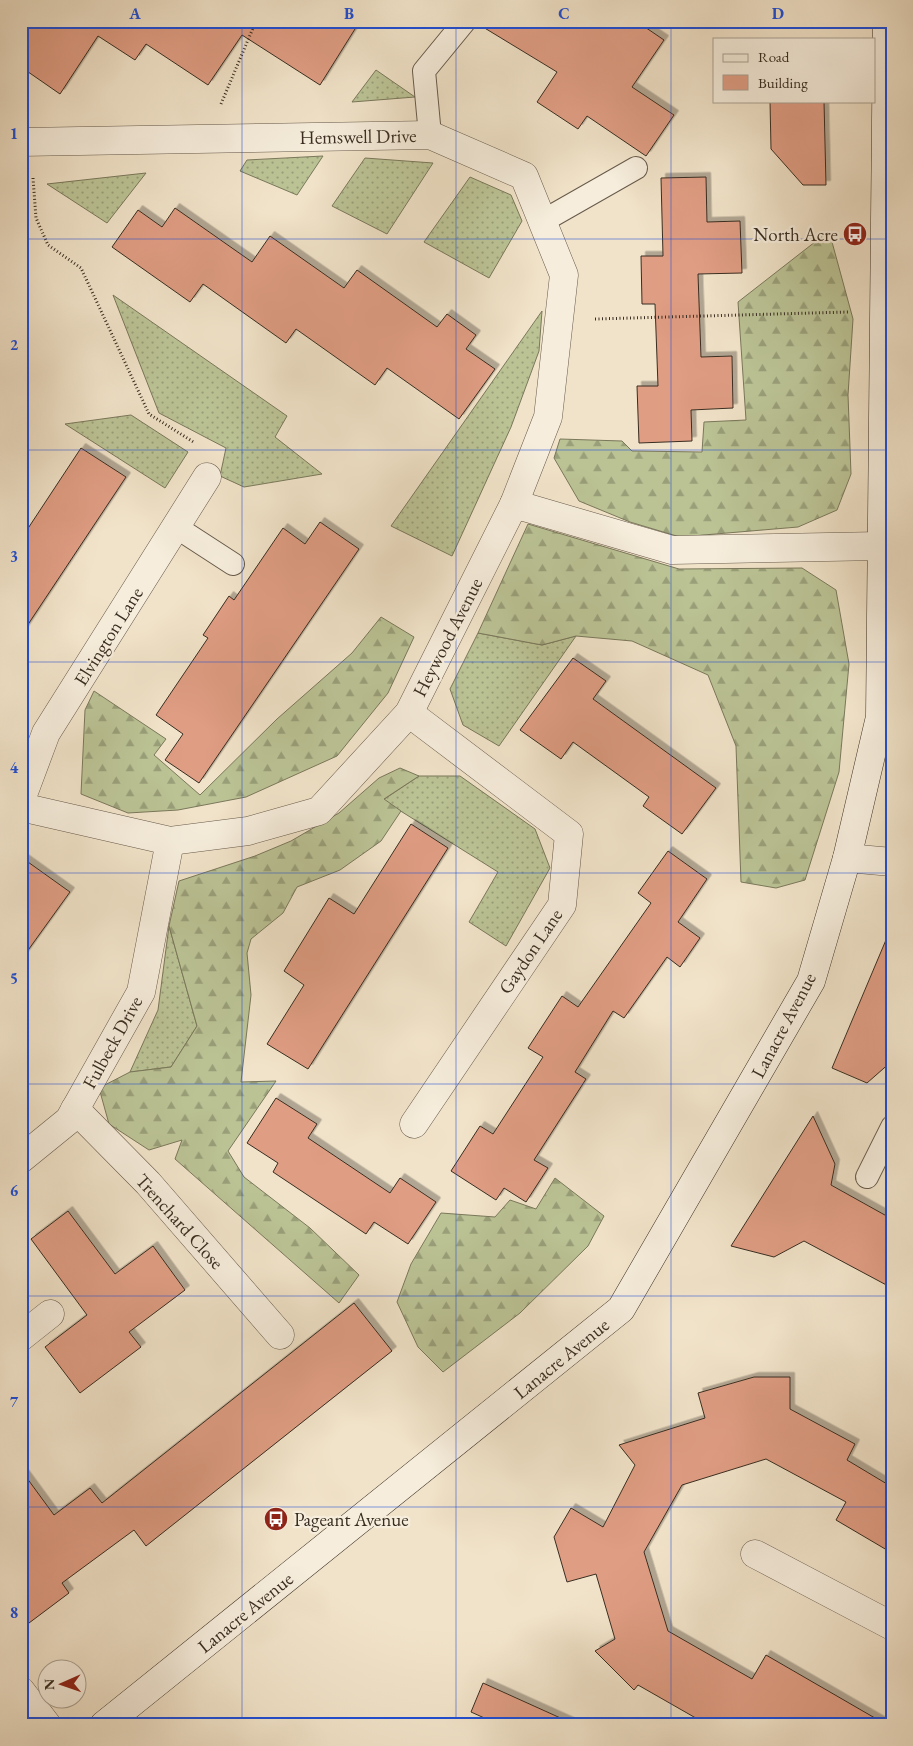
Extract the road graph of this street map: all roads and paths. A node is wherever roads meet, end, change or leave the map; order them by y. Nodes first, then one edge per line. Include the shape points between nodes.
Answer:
1 (256, 21) edge
2 (465, 21) edge
3 (888, 21) edge
4 (430, 135) junction
5 (207, 139) junction
6 (25, 142) edge
7 (636, 168) dead end
8 (542, 221) junction
9 (883, 310) junction
10 (559, 319) junction
11 (208, 477) joint
12 (514, 504) junction
13 (176, 528) junction
14 (880, 546) junction
15 (233, 564) dead end
16 (409, 713) junction
17 (21, 800) edge
18 (21, 807) edge
19 (170, 841) junction
20 (847, 858) junction
21 (892, 862) edge
22 (75, 1109) junction
23 (414, 1124) dead end
24 (892, 1127) edge
25 (21, 1159) edge
26 (867, 1178) dead end
27 (50, 1314) dead end
28 (280, 1336) dead end
29 (21, 1337) edge
30 (755, 1554) dead end
31 (892, 1626) edge
32 (21, 1691) edge
33 (47, 1725) edge
34 (104, 1725) edge

1 - 5 path
2 - 4 lane via 424,71
3 - 9 street, Lanacre Avenue
4 - 5 street, Hemswell Drive
4 - 8 street, Hemswell Drive via 524,176
5 - 6 street, Hemswell Drive
6 - 11 path via 36,218 48,245 81,268 148,414 215,456
7 - 8 lane
8 - 10 street, Hemswell Drive via 564,275
9 - 10 path
9 - 14 street, Lanacre Avenue
10 - 12 street, Hemswell Drive via 548,417
11 - 13 street, Elvington Lane
12 - 14 street via 672,550
12 - 16 street, Heywood Avenue
13 - 15 lane
13 - 17 street, Elvington Lane via 46,733
14 - 20 street, Lanacre Avenue via 880,717
16 - 19 street, Heywood Avenue via 319,811 248,831
16 - 23 street, Gaydon Lane via 570,834 562,904
18 - 19 street, Heywood Avenue
19 - 22 street, Fulbeck Drive via 141,992
20 - 21 street
20 - 34 street, Lanacre Avenue via 811,981 621,1309
22 - 25 street, Fulbeck Drive via 69,1120
22 - 28 street, Trenchard Close via 148,1183
24 - 26 lane
27 - 29 street
30 - 31 street
32 - 33 street

